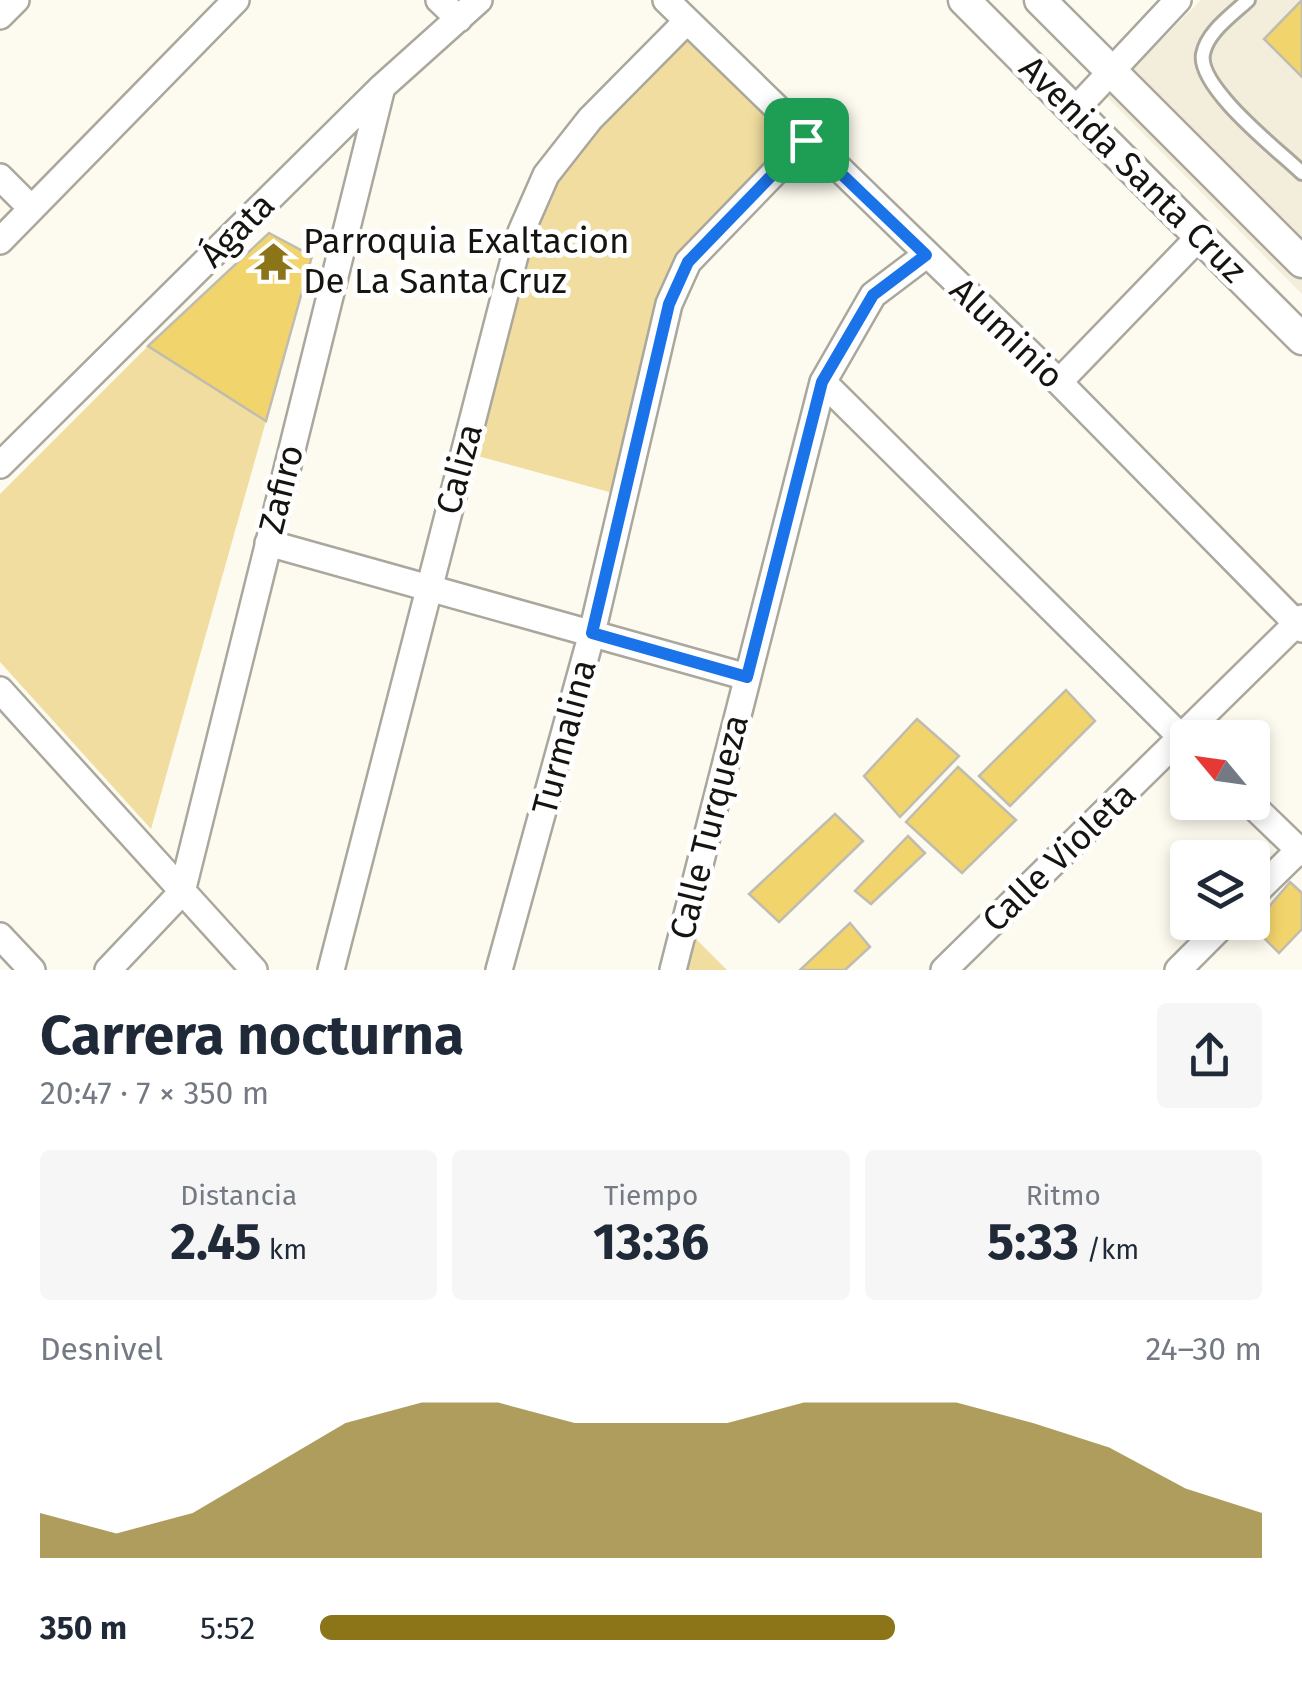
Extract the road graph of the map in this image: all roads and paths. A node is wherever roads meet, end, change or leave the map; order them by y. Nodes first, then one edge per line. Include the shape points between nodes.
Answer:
1 (16, 0) edge
2 (236, 0) edge
3 (439, 0) edge
4 (479, 0) edge
5 (666, 0) edge
6 (964, 0) edge
7 (1040, 0) edge
8 (1178, 0) edge
9 (1248, 0) edge
10 (0, 16) edge
11 (459, 20) junction
12 (687, 21) junction
13 (1113, 71) junction
14 (382, 87) junction
15 (1075, 110) junction
16 (806, 140) junction
17 (1302, 172) edge
18 (0, 177) edge
19 (32, 208) junction
20 (1199, 237) junction
21 (0, 241) edge
22 (926, 255) junction
23 (1302, 262) edge
24 (1302, 338) edge
25 (822, 382) junction
26 (1058, 382) junction
27 (0, 465) edge
28 (268, 543) junction
29 (428, 587) junction
30 (1300, 623) edge
31 (592, 633) junction
32 (747, 677) junction
33 (0, 690) edge
34 (1205, 720) edge
35 (1170, 727) edge
36 (1170, 754) edge
37 (1267, 820) edge
38 (1300, 852) edge
39 (1270, 880) edge
40 (182, 892) junction
41 (0, 936) edge
42 (1208, 940) edge
43 (32, 970) edge
44 (108, 970) edge
45 (254, 970) edge
46 (331, 970) edge
47 (499, 970) edge
48 (673, 970) edge
49 (944, 970) edge
50 (1178, 970) edge

1 - 10 street
2 - 19 street
3 - 11 street
4 - 11 street, Ágata
5 - 12 street, Aluminio
6 - 15 street, Avenida Santa Cruz
7 - 13 street, Avenida Santa Cruz
8 - 13 street
9 - 17 lane via 1208,42 1204,72
11 - 14 street, Ágata
12 - 16 street, Aluminio
12 - 29 street, Caliza via 590,119 546,175 521,232
13 - 15 street
13 - 23 street, Avenida Santa Cruz
14 - 27 street, Ágata
14 - 28 street, Zafiro
15 - 20 street, Avenida Santa Cruz
16 - 22 street, Aluminio
16 - 31 street, Turmalina via 688,262 669,304
18 - 19 street
19 - 21 street
20 - 24 street, Avenida Santa Cruz
20 - 26 street
22 - 25 street, Calle Turqueza via 873,295
22 - 26 street, Aluminio
25 - 32 street, Calle Turqueza
25 - 35 street
26 - 30 street, Aluminio
28 - 29 street
28 - 40 street, Zafiro
29 - 31 street
29 - 46 street, Caliza
30 - 34 street, Calle Violeta
31 - 32 street
31 - 47 street, Turmalina
32 - 48 street, Calle Turqueza
33 - 40 street
36 - 49 street, Calle Violeta
37 - 38 street
38 - 39 street
40 - 44 street
40 - 45 street
41 - 43 street
42 - 50 street

